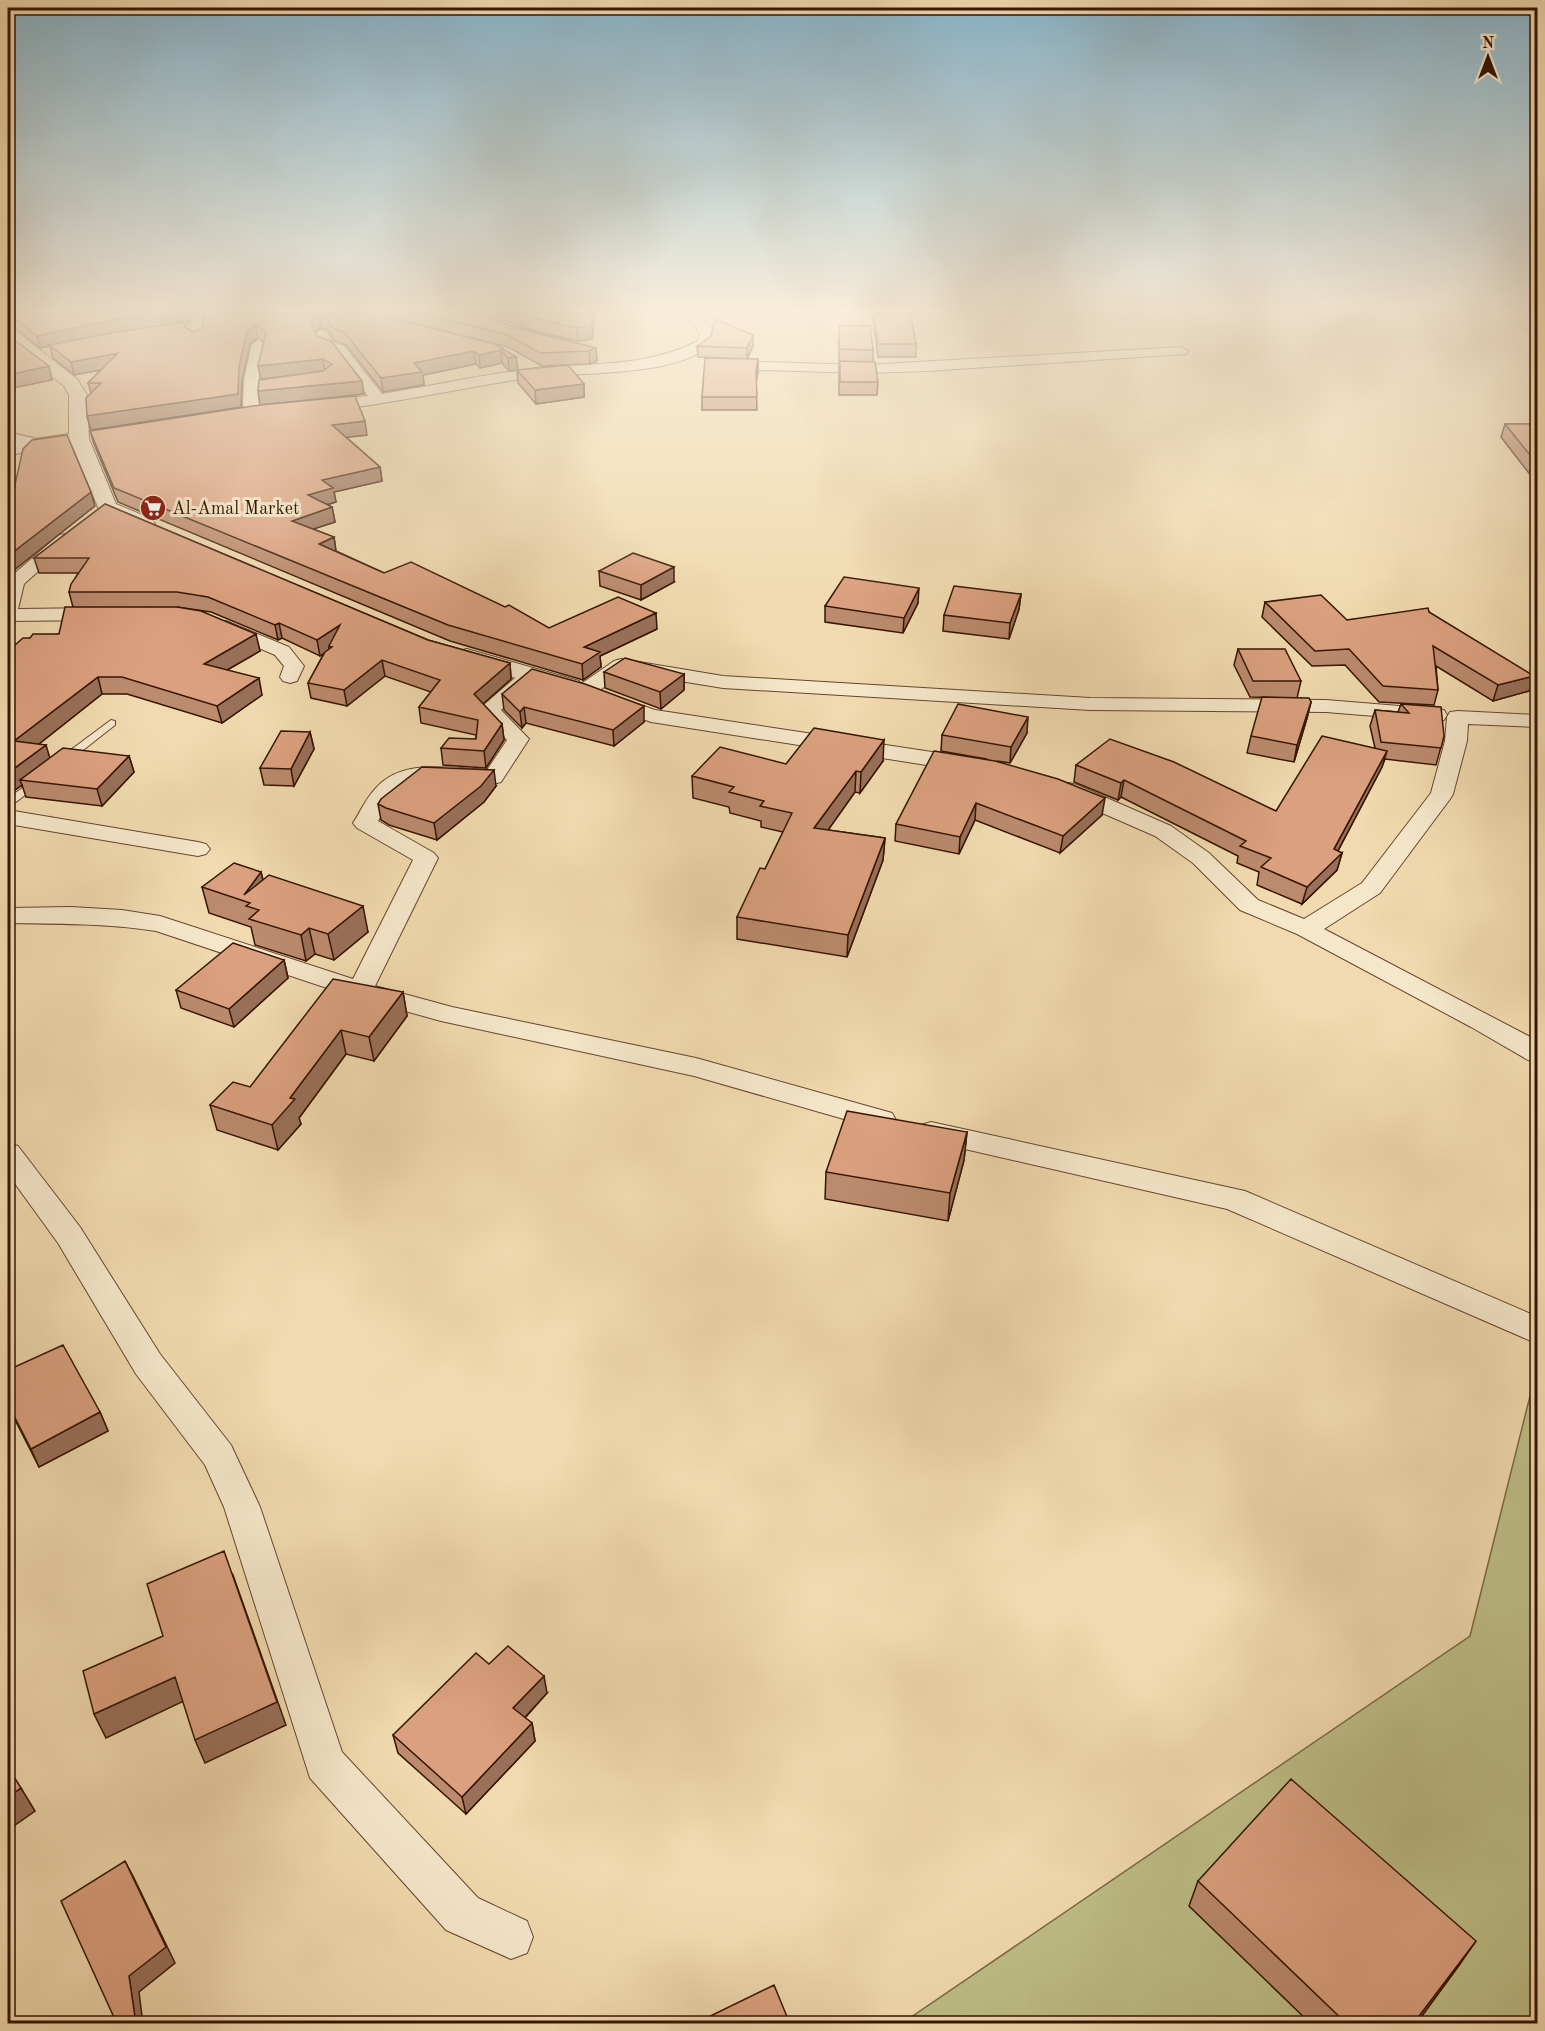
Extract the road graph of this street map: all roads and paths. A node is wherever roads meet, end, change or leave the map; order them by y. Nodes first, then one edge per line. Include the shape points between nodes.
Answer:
1 (80, 408) edge
2 (251, 408) edge
3 (251, 413) edge
4 (84, 438) junction
5 (14, 440) edge
6 (8, 450) edge
7 (107, 508) junction
8 (168, 534) edge
9 (8, 610) edge
10 (121, 614) edge
11 (8, 615) edge
12 (211, 620) edge
13 (452, 652) edge
14 (531, 675) junction
15 (290, 677) dead end
16 (585, 690) junction
17 (1458, 717) junction
18 (1532, 717) edge
19 (111, 723) dead end
20 (986, 767) edge
21 (1048, 784) edge
22 (8, 803) edge
23 (8, 817) edge
24 (198, 849) dead end
25 (8, 916) edge
26 (1306, 929) junction
27 (360, 990) junction
28 (1538, 1054) edge
29 (8, 1153) edge
30 (1538, 1331) edge
31 (511, 1937) dead end

1 - 4 street
2 - 3 street
4 - 5 street
4 - 6 street
4 - 7 street
7 - 8 street
7 - 9 street via 15,582
10 - 11 street
12 - 15 street via 282,651 294,666
13 - 14 street
14 - 16 street
14 - 27 street via 489,710 518,739 493,777 425,774 403,779 387,789 365,823 426,858
16 - 17 street via 621,665 723,682 1090,704 1326,706
16 - 20 street via 651,716
17 - 18 street
17 - 26 street via 1442,794 1371,888
19 - 22 lane
21 - 26 street via 1079,793 1163,831 1201,858 1249,905
23 - 24 street
25 - 27 street via 71,915 160,924
26 - 28 street via 1498,1029
27 - 30 street via 451,1016 696,1067 840,1110 992,1147 1234,1199
29 - 31 street via 69,1235 148,1364 218,1456 242,1507 325,1764 462,1914

